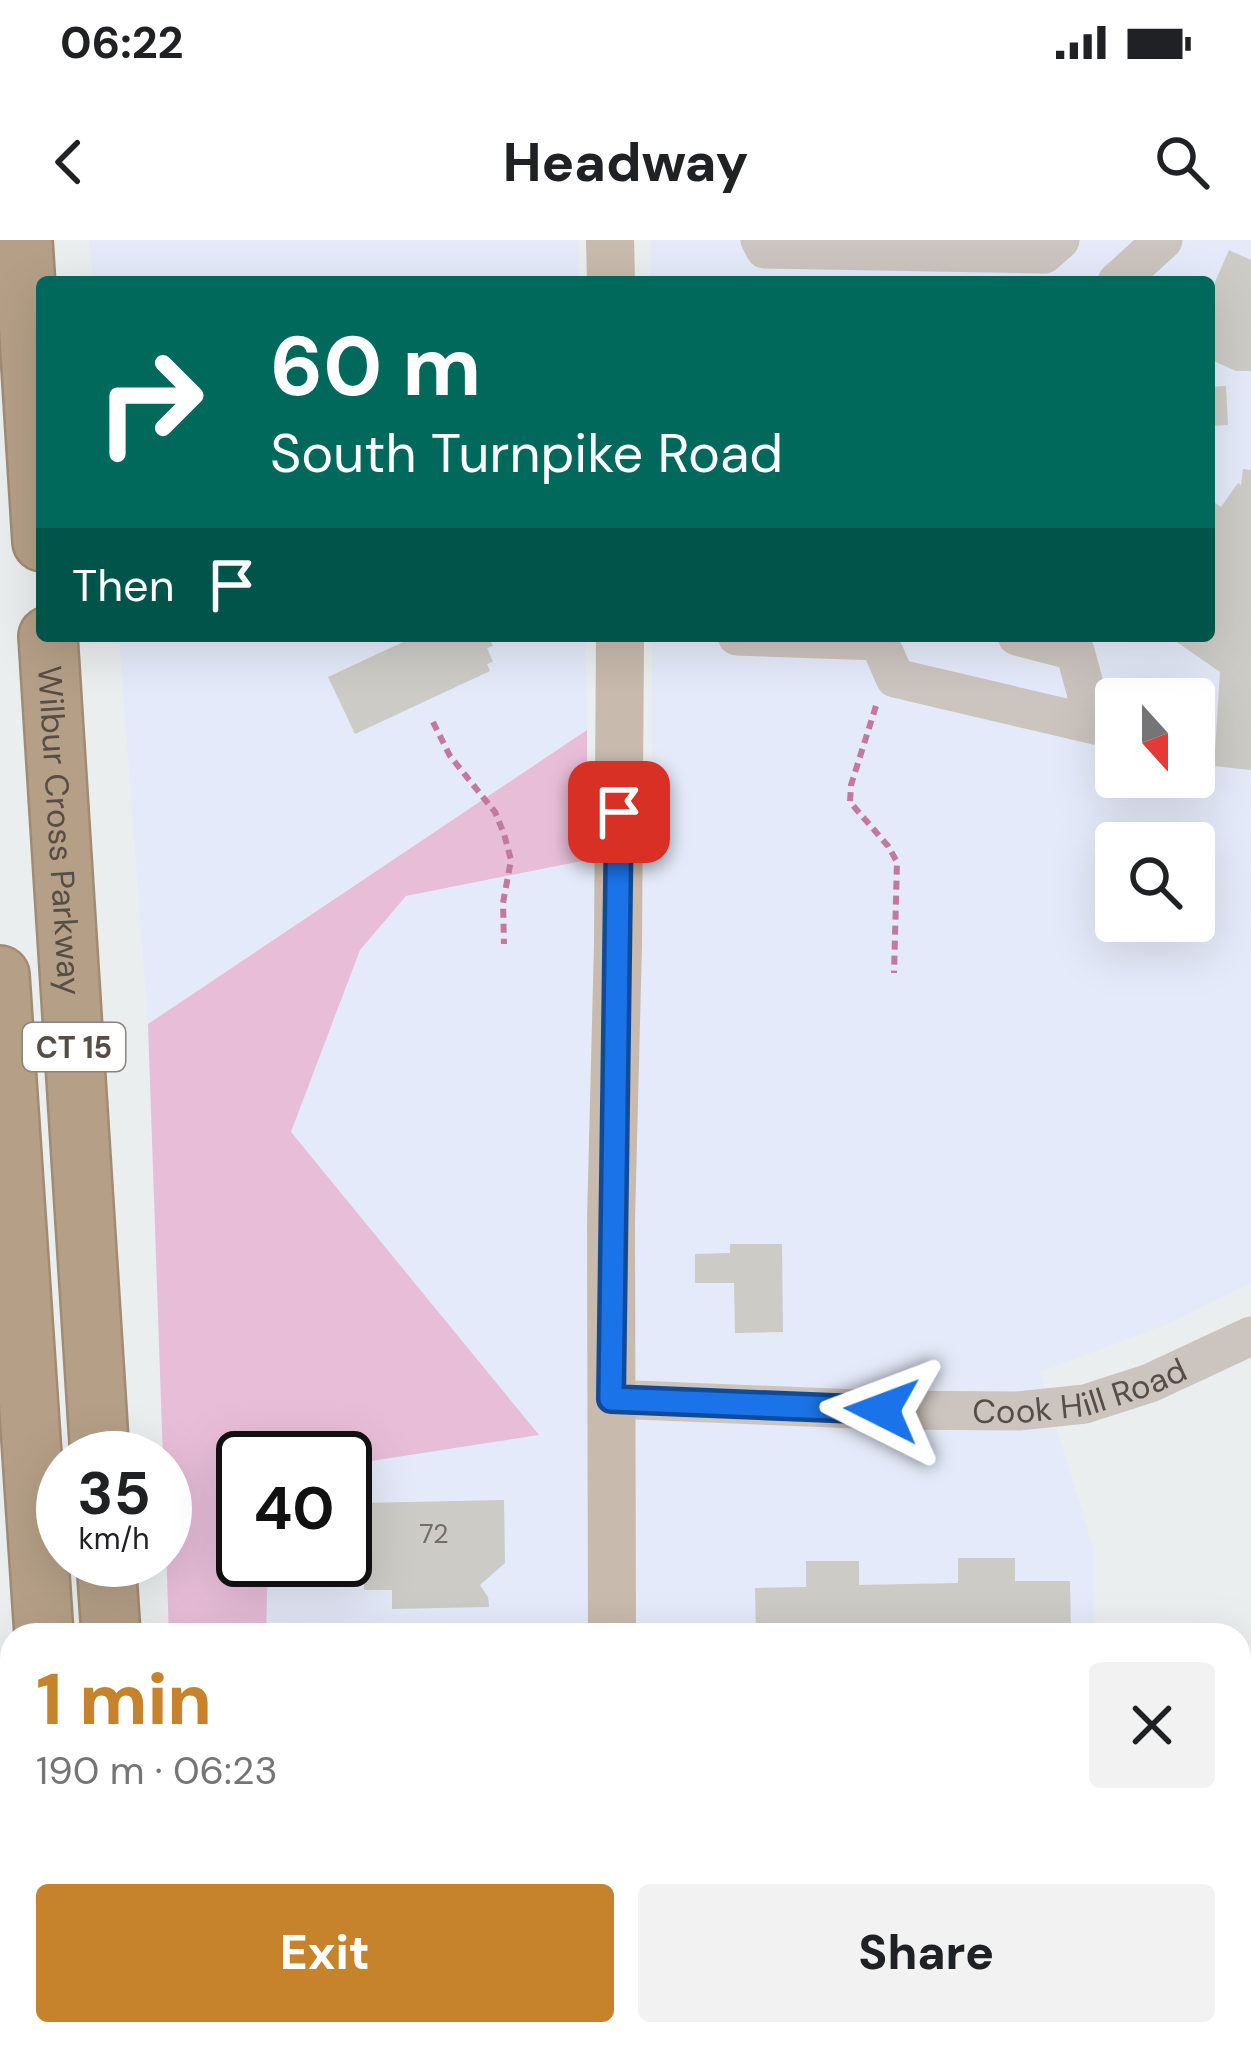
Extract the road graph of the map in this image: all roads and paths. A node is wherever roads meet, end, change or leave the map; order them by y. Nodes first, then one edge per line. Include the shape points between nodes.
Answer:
1 (23, 240) edge
2 (610, 240) edge
3 (760, 240) edge
4 (1060, 240) edge
5 (1163, 240) edge
6 (610, 276) edge
7 (1124, 276) edge
8 (36, 447) edge
9 (48, 642) edge
10 (620, 642) edge
11 (881, 642) edge
12 (1041, 642) edge
13 (870, 716) dead end
14 (433, 722) dead end
15 (504, 944) dead end
16 (894, 974) dead end
17 (0, 975) edge
18 (1251, 1336) edge
19 (611, 1399) junction
20 (98, 1431) edge
21 (108, 1587) edge
22 (43, 1623) edge
23 (110, 1623) edge
24 (612, 1623) edge

1 - 8 highway
2 - 6 main road
3 - 4 street via 765,249 1045,254
5 - 7 street
9 - 20 highway, Wilbur Cross Parkway / CT 15
10 - 19 main road
11 - 12 street via 895,678 1095,725 1076,651
13 - 16 path via 850,802 897,862
14 - 15 path via 495,812 511,860
17 - 22 highway, CT 15
18 - 19 street, Cook Hill Road via 1085,1404 1018,1411
19 - 24 main road
21 - 23 highway

